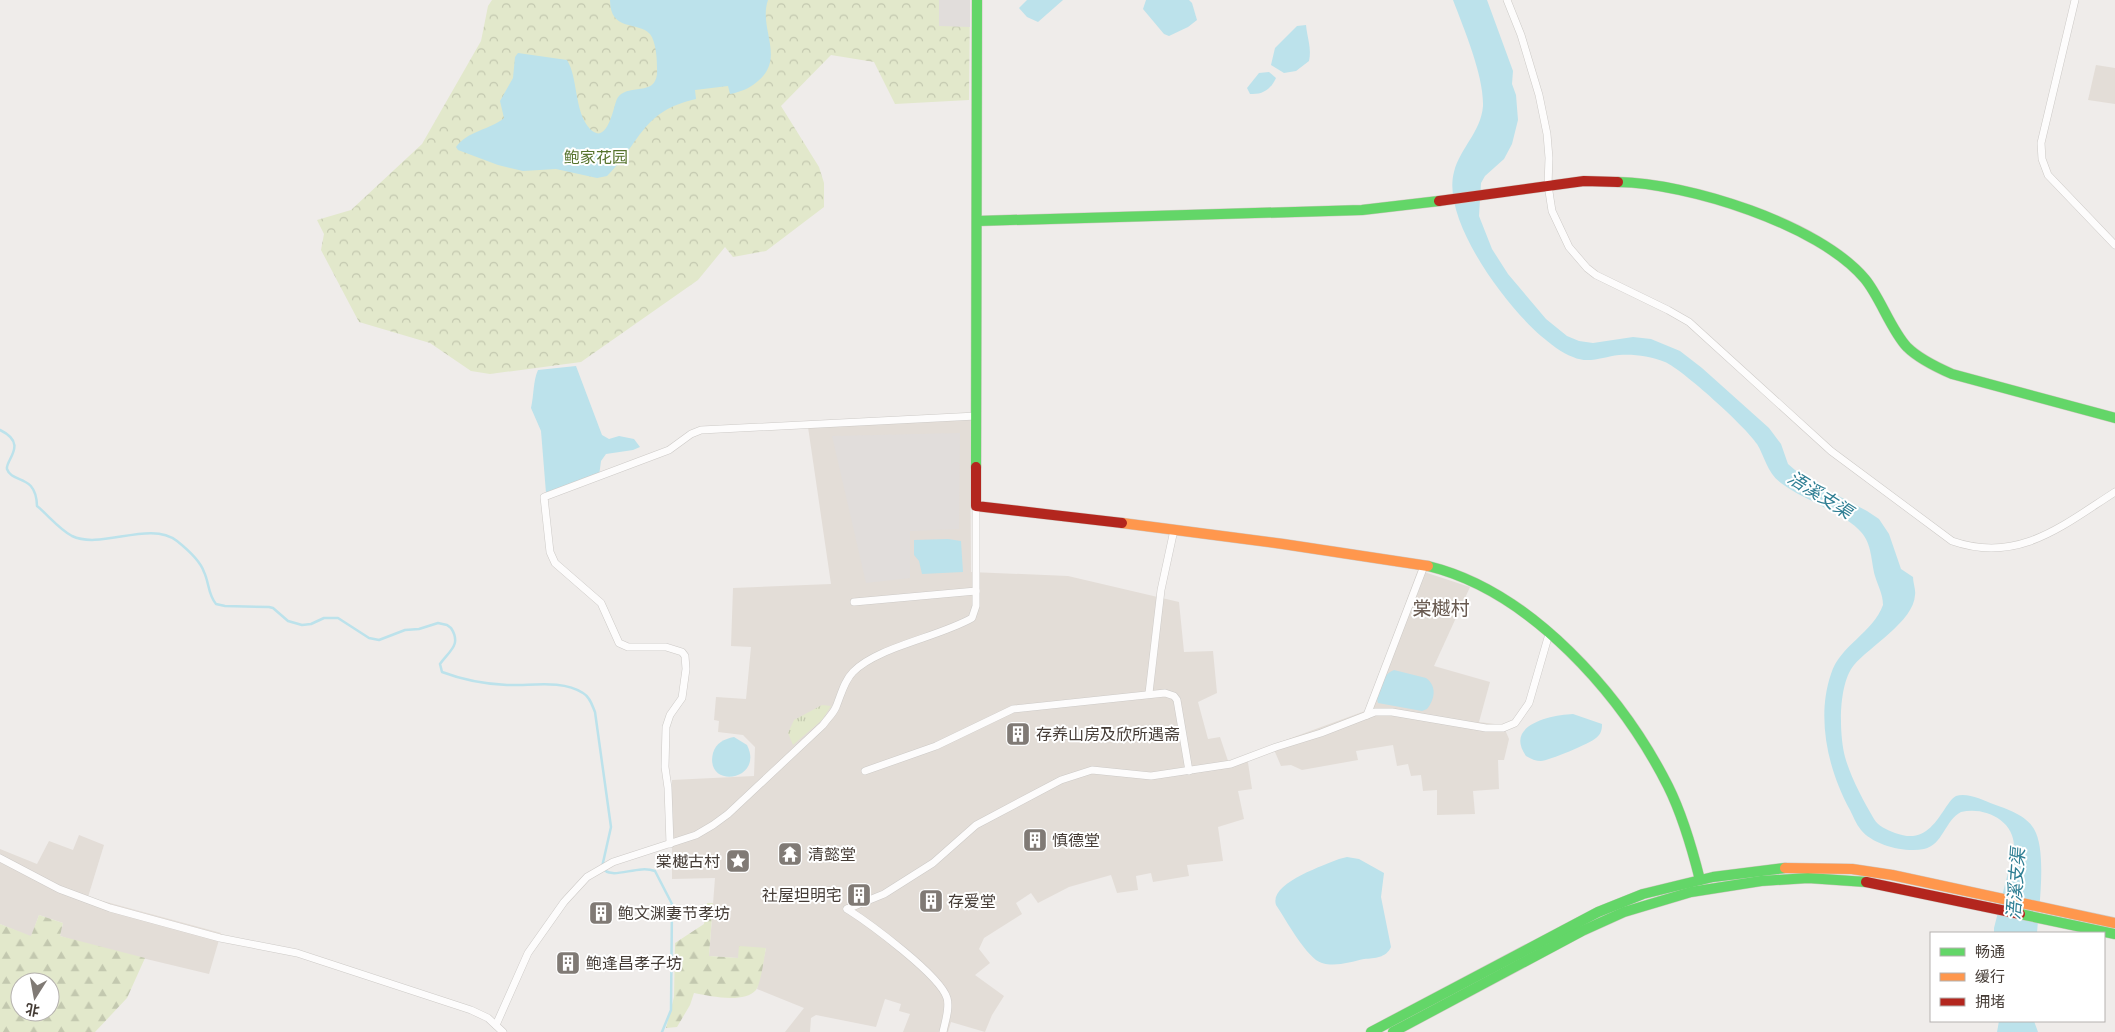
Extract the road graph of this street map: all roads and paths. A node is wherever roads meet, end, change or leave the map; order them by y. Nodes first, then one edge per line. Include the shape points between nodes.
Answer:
1 (978, 0) edge
2 (1507, 0) edge
3 (2075, 0) edge
4 (1548, 186) junction
5 (977, 221) junction
6 (2115, 245) edge
7 (976, 416) junction
8 (2115, 418) edge
9 (2115, 492) edge
10 (976, 506) junction
11 (1174, 530) junction
12 (1424, 566) junction
13 (976, 591) junction
14 (854, 602) dead end
15 (1549, 634) junction
16 (1149, 693) junction
17 (1367, 714) junction
18 (865, 771) dead end
19 (1189, 771) junction
20 (670, 844) junction
21 (0, 858) edge
22 (1700, 880) junction
23 (1982, 900) junction
24 (2049, 914) junction
25 (2115, 923) edge
26 (2115, 934) edge
27 (496, 1025) junction
28 (503, 1032) edge
29 (943, 1032) edge
30 (1371, 1032) edge
31 (1393, 1032) edge

1 - 5 main road
2 - 4 street via 1521,35 1544,114 1550,158
3 - 6 street via 2041,143 2042,159 2048,175
4 - 5 main road via 1362,210
4 - 8 main road via 1602,180 1656,184 1689,191 1781,222 1811,237 1852,265 1865,279 1900,339 1931,365 1952,374
4 - 9 street via 1558,225 1569,247 1587,268 1689,322 1831,451 1952,541 1990,549 2032,542
5 - 7 main road
7 - 10 main road
7 - 20 street via 700,430 669,450 544,497 550,552 560,568 600,603 619,643 628,647 666,647 684,654 686,669 682,698 666,727
10 - 11 main road
10 - 13 street
11 - 12 main road via 1282,543
11 - 16 street via 1162,590
12 - 15 main road via 1448,571 1484,587
12 - 17 street
13 - 14 street
13 - 20 street via 972,618 956,628 881,654 854,670 823,726 728,814 702,832
15 - 17 street via 1529,703 1515,723 1500,729 1392,712
15 - 22 main road via 1603,690 1663,775 1690,842
16 - 18 street via 1094,702 1013,709 936,746
16 - 19 street via 1171,694 1177,700
17 - 19 street via 1231,764
19 - 29 street via 1151,776 1092,770 1061,780 976,825 933,863 884,894 847,909 930,975 945,993 948,1006
20 - 27 street via 603,866 580,883 528,953
21 - 27 street via 59,889 92,902 220,938 298,953 471,1010
22 - 23 main road via 1760,870 1832,868 1892,875
22 - 30 main road via 1643,894 1598,912
23 - 24 main road
23 - 31 main road via 1831,878 1761,881 1692,892 1646,904 1603,921
24 - 25 main road
24 - 26 main road
27 - 28 street

